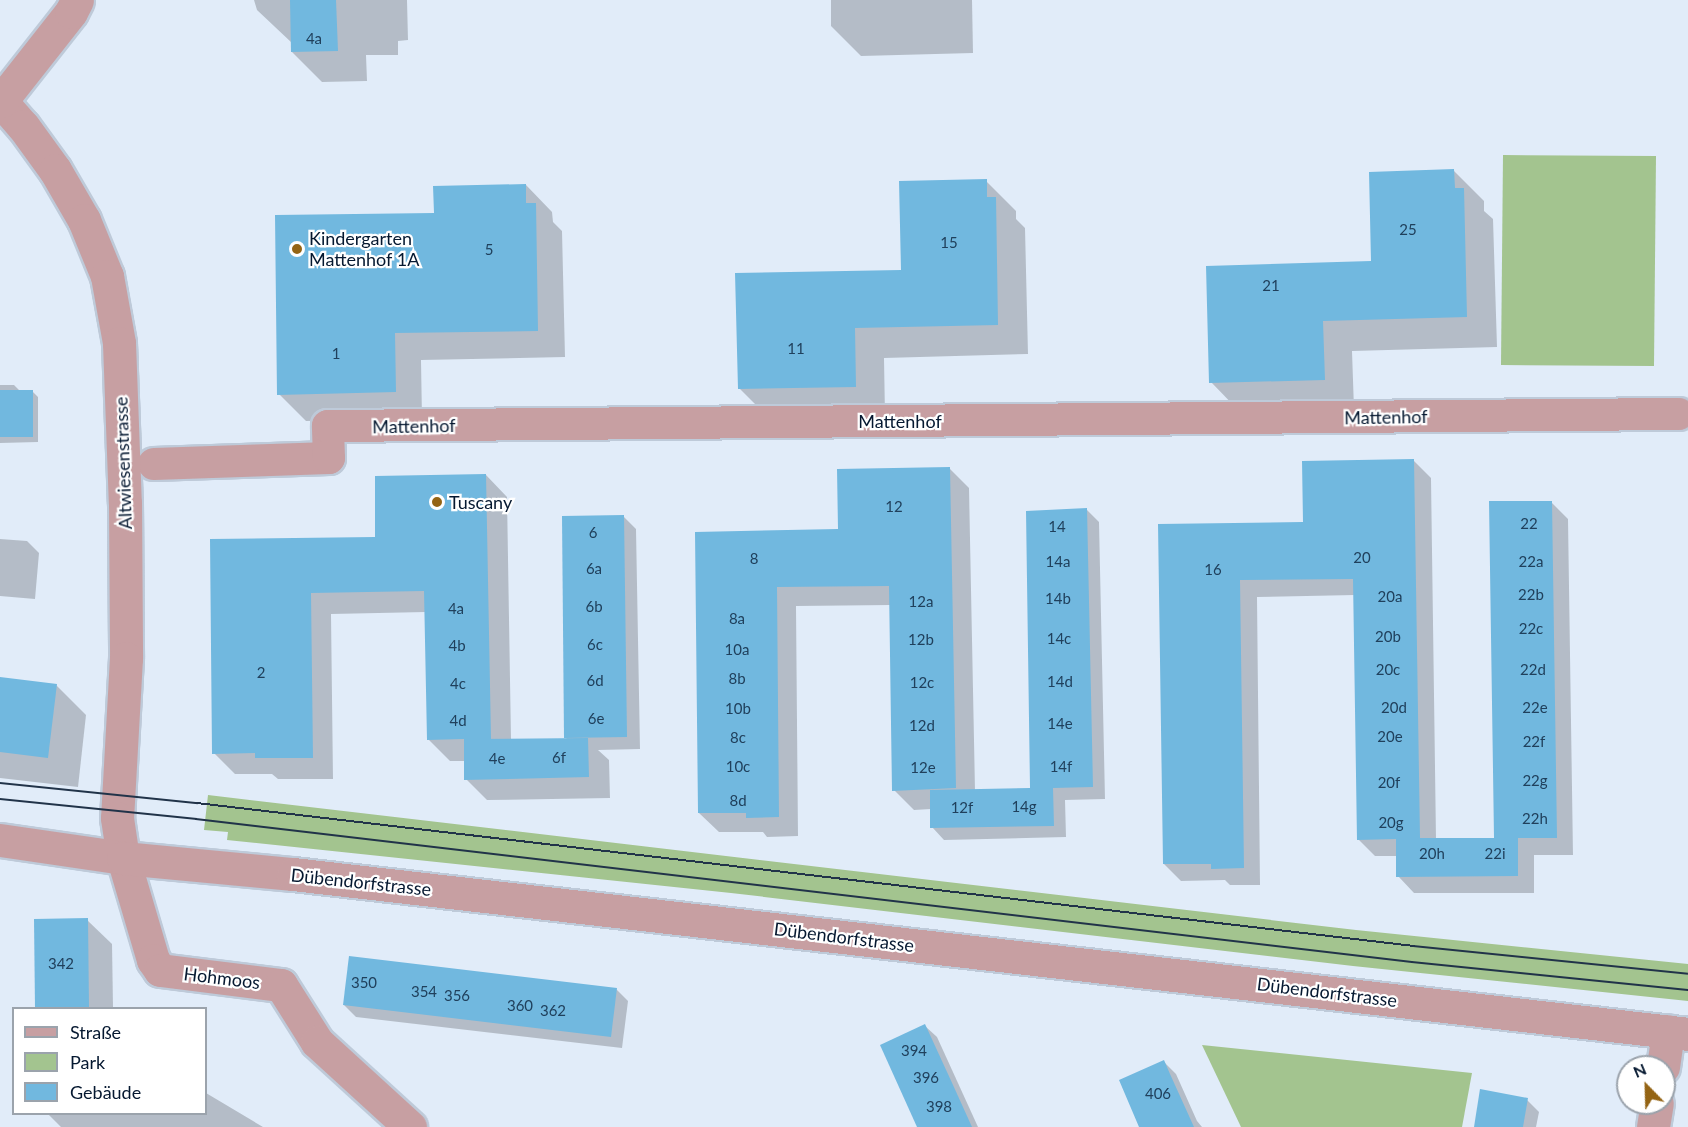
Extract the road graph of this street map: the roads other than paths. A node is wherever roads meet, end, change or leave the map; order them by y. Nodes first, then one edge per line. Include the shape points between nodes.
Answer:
1 (77, 0) edge
2 (1, 101) edge
3 (1679, 414) dead end
4 (154, 464) dead end
5 (0, 840) edge
6 (123, 858) junction
7 (1678, 1032) edge
8 (1667, 1055) edge
9 (410, 1127) edge

1 - 2 street
2 - 6 street, Altwiesenstrasse via 56,170 84,220 106,276 119,343 126,658 117,810
3 - 4 street, Mattenhof via 328,426 329,458
5 - 6 street, Dübendorfstrasse
6 - 7 street, Dübendorfstrasse via 293,874
6 - 9 street, Hohmoos via 148,945 160,970 280,986 317,1042
7 - 8 street

